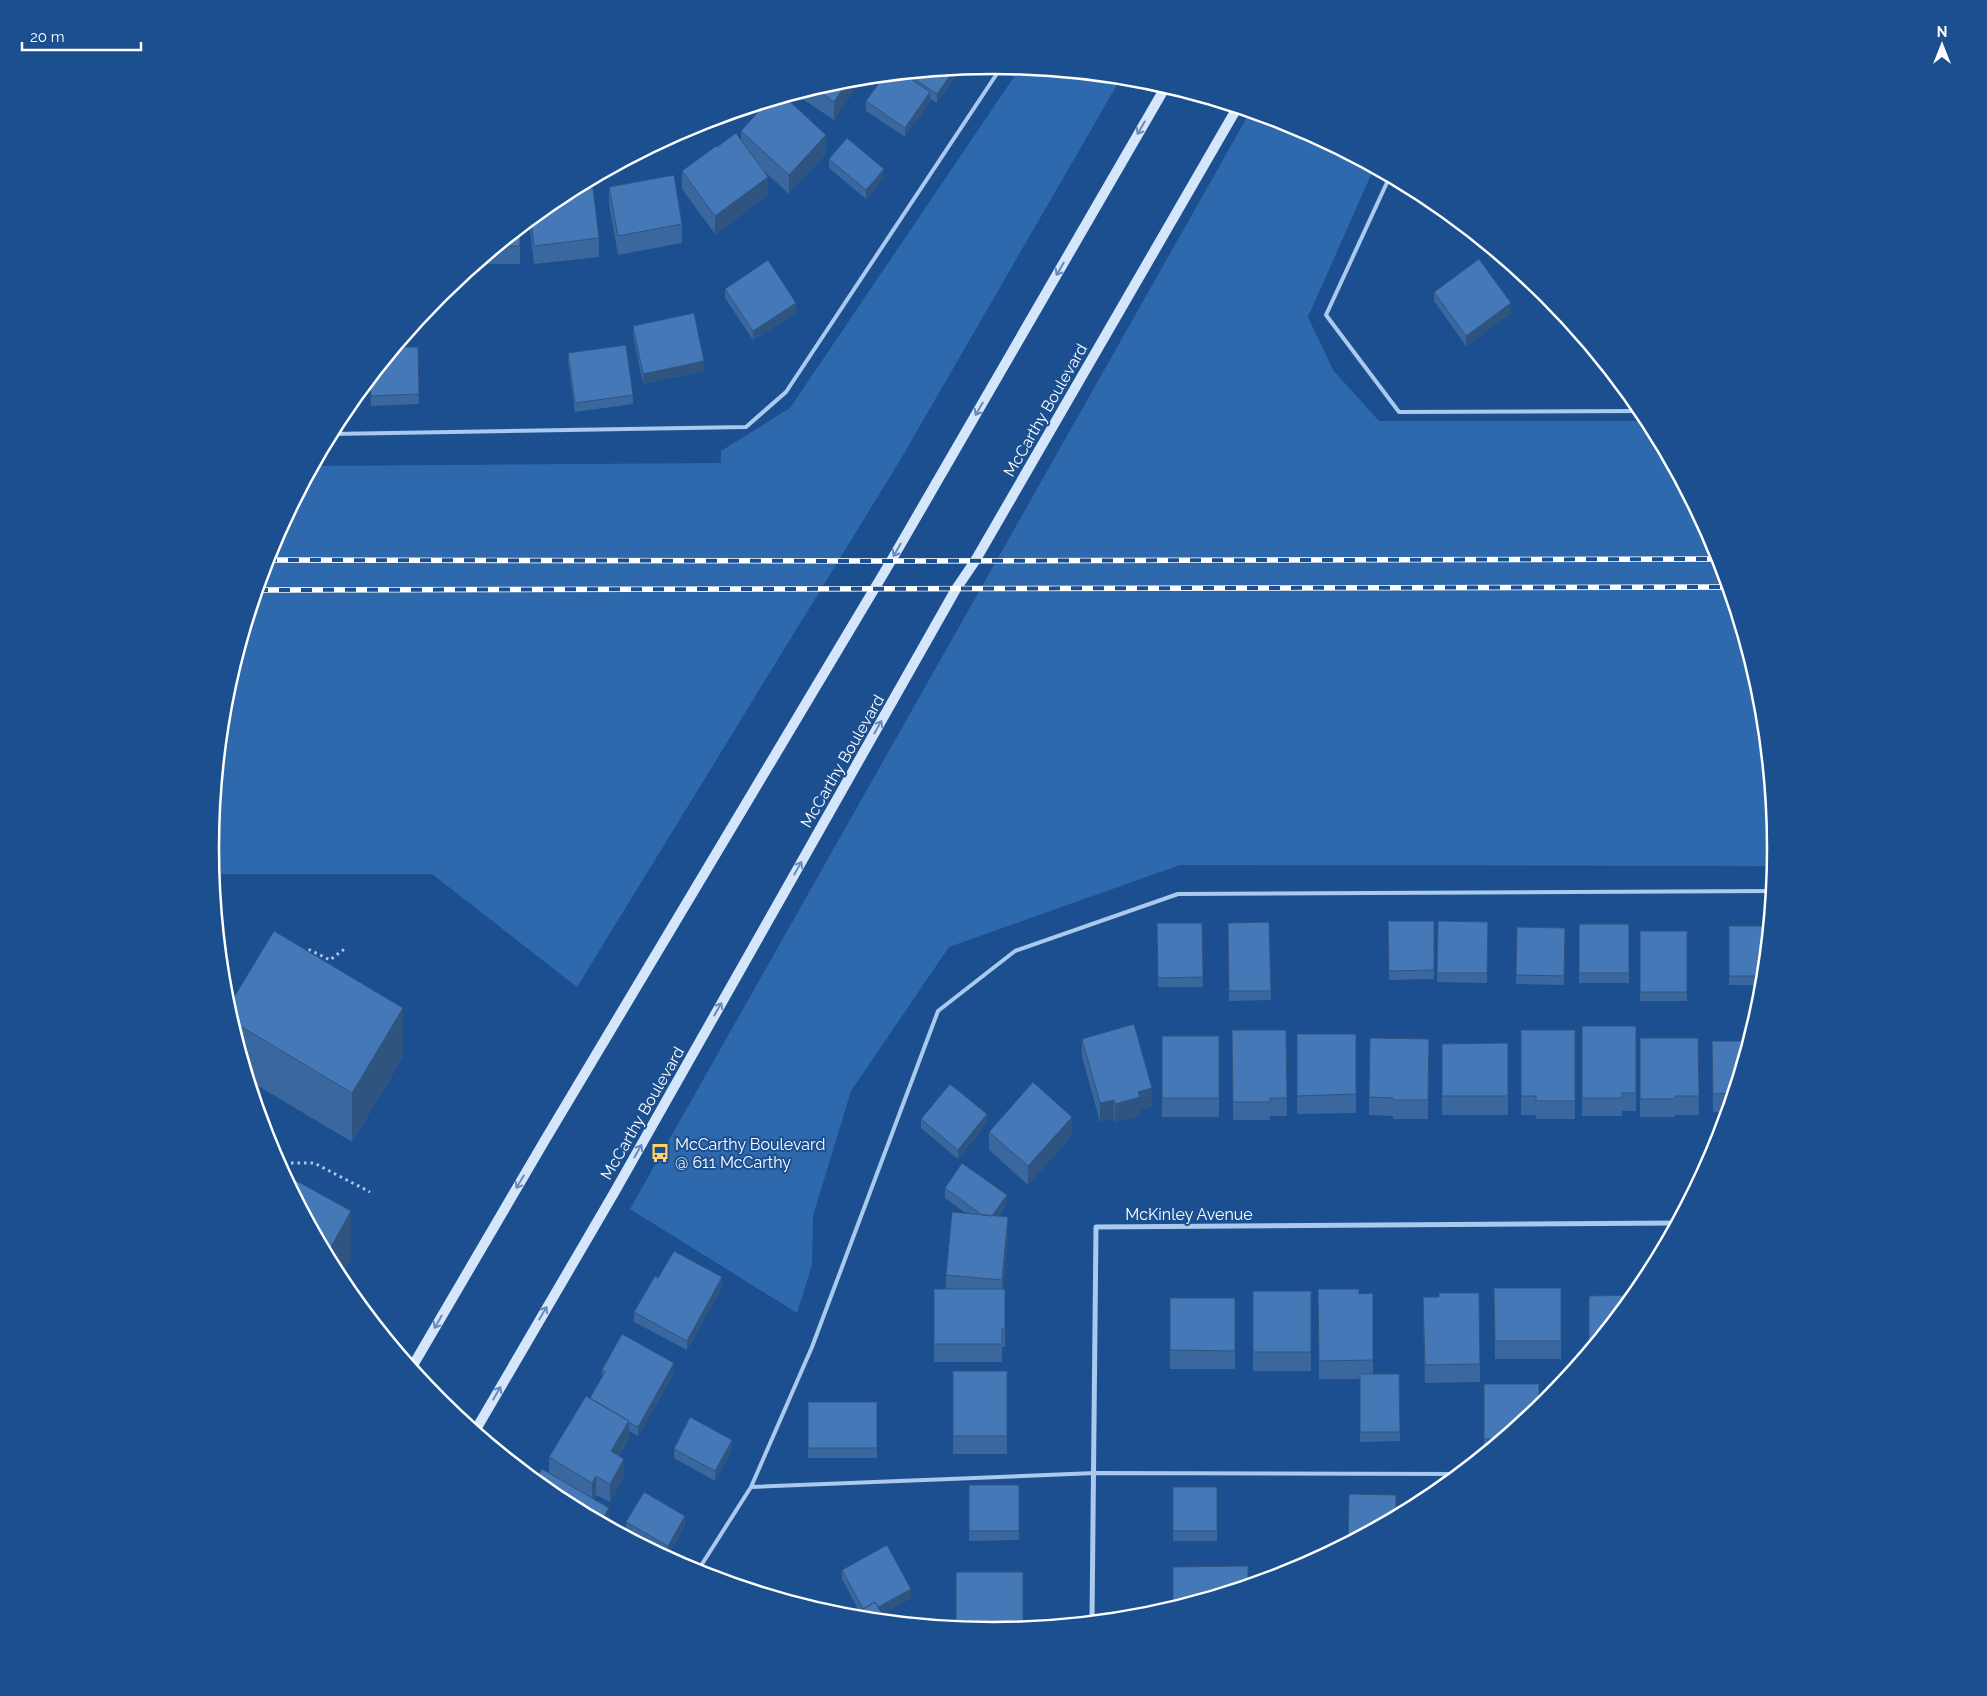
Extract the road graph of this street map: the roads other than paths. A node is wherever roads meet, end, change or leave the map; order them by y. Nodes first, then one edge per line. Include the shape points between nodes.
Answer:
1 (997, 74) edge
2 (1162, 93) edge
3 (1234, 113) edge
4 (1388, 181) edge
5 (1632, 411) edge
6 (340, 434) edge
7 (1766, 892) edge
8 (1670, 1223) edge
9 (415, 1362) edge
10 (478, 1425) edge
11 (1095, 1473) junction
12 (1449, 1474) edge
13 (751, 1487) junction
14 (702, 1565) edge
15 (1092, 1616) edge

1 - 6 lane via 786,392 746,427
2 -> 9 main road via 891,561
10 -> 3 main road, McCarthy Boulevard via 614,1193 956,589
4 - 5 lane via 1326,314 1399,412
7 - 13 lane via 1178,894 1016,951 938,1011 812,1347
8 - 11 street, McKinley Avenue via 1096,1227
11 - 12 lane
11 - 13 lane
11 - 15 street, McKinley Avenue
13 - 14 lane

